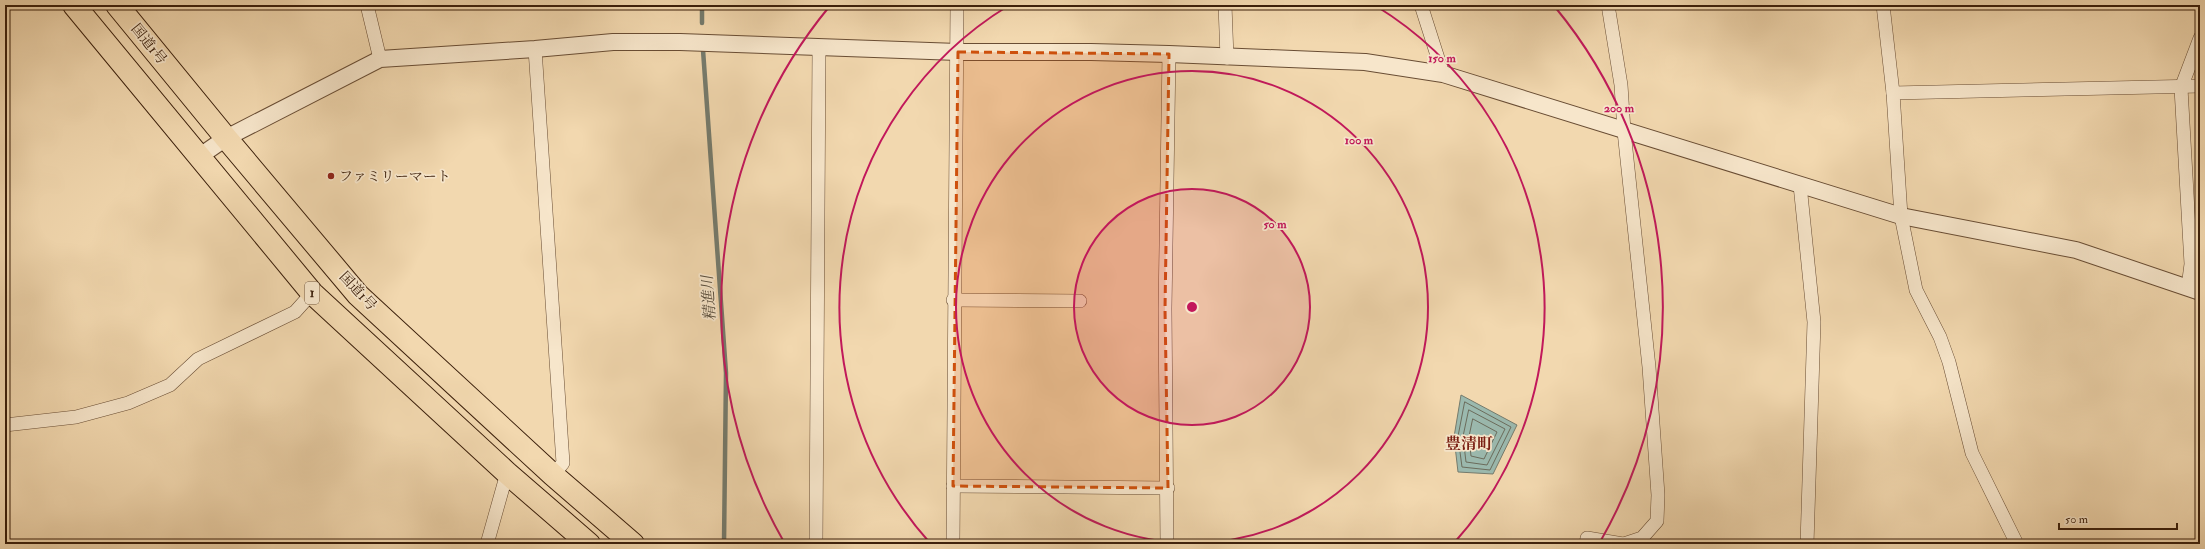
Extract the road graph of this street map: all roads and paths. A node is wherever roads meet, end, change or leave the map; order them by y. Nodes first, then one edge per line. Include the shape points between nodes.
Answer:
1 (74, 5) edge
2 (117, 5) edge
3 (367, 5) edge
4 (957, 5) edge
5 (1225, 5) edge
6 (1421, 5) edge
7 (1608, 5) edge
8 (1883, 5) edge
9 (2200, 38) edge
10 (819, 48) junction
11 (535, 49) junction
12 (958, 52) junction
13 (1169, 54) junction
14 (1226, 58) junction
15 (380, 59) junction
16 (1443, 74) junction
17 (2200, 86) edge
18 (2181, 88) junction
19 (1893, 93) junction
20 (1624, 131) junction
21 (226, 138) junction
22 (200, 156) junction
23 (1800, 185) junction
24 (1902, 216) junction
25 (2194, 289) edge
26 (312, 293) junction
27 (953, 300) junction
28 (1080, 301) dead end
29 (5, 425) edge
30 (507, 473) junction
31 (553, 475) junction
32 (953, 486) junction
33 (1168, 488) junction
34 (487, 544) edge
35 (589, 544) edge
36 (633, 544) edge
37 (816, 544) edge
38 (953, 544) edge
39 (1167, 544) edge
40 (1586, 544) edge
41 (1624, 544) edge
42 (1807, 544) edge
43 (2017, 544) edge

1 - 22 highway, 1
2 - 21 highway, 国道1号
3 - 15 street
4 - 12 street
5 - 14 street
6 - 16 street
7 - 20 street via 1621,86
8 - 19 street
9 - 18 street
10 - 11 street via 613,42
10 - 12 street
10 - 37 street
11 - 15 street
11 - 31 street via 563,463
12 - 13 street
12 - 27 street
13 - 14 street
13 - 33 street via 1165,309
14 - 16 street via 1365,62
15 - 21 street
16 - 20 street
17 - 18 street
18 - 19 street
18 - 25 street
19 - 24 street
20 - 23 street
20 - 41 street via 1649,368 1658,495 1657,521 1642,538
21 - 22 street
21 - 31 highway, 国道1号 via 358,295
22 - 26 highway, 1
23 - 24 street
23 - 42 street via 1814,322
24 - 25 street via 2076,250
24 - 43 street via 1916,290 1940,337 1949,362 1972,453
26 - 29 street via 295,312 198,359 170,385 128,403 76,417
26 - 30 highway, 1
27 - 28 street
27 - 32 street
30 - 34 street
30 - 35 highway, 1
31 - 36 highway, 国道1号
32 - 33 street
32 - 38 street
33 - 39 street
40 - 41 street via 1587,538

